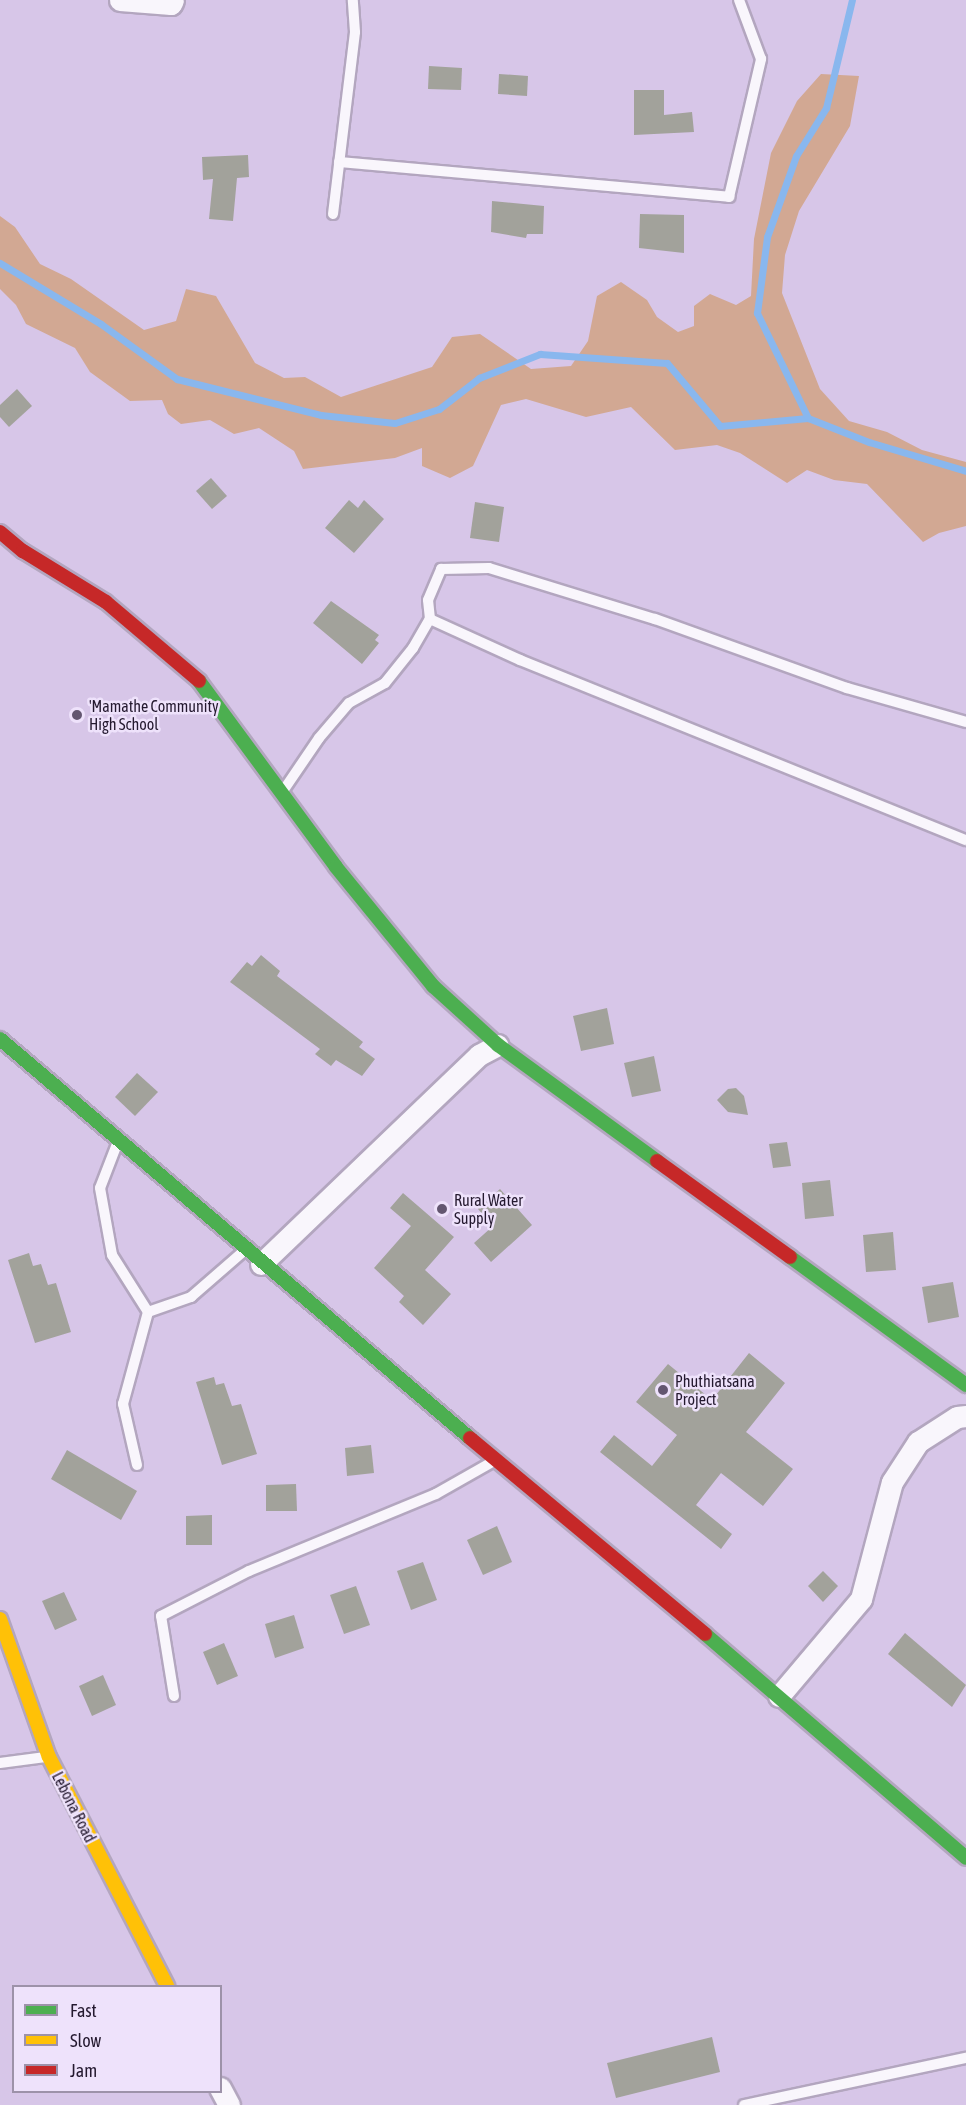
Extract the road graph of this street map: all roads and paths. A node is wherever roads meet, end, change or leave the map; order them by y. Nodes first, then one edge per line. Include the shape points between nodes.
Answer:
1 (120, 0) edge
2 (173, 0) edge
3 (353, 0) edge
4 (739, 0) edge
5 (339, 162) junction
6 (333, 214) dead end
7 (0, 532) edge
8 (430, 619) junction
9 (966, 722) edge
10 (283, 791) junction
11 (966, 840) edge
12 (0, 1039) edge
13 (498, 1045) junction
14 (118, 1141) junction
15 (246, 1250) junction
16 (261, 1264) junction
17 (148, 1312) junction
18 (966, 1385) edge
19 (966, 1416) edge
20 (497, 1460) junction
21 (137, 1465) dead end
22 (0, 1619) edge
23 (174, 1696) dead end
24 (779, 1696) junction
25 (49, 1757) junction
26 (0, 1763) edge
27 (966, 1858) edge
28 (166, 1985) edge
29 (966, 2058) edge
30 (744, 2105) edge

1 - 2 street via 171,4
3 - 5 lane via 354,32
4 - 5 lane via 761,59 729,197
5 - 6 lane
7 - 10 street via 23,551 106,602 194,675
8 - 9 lane via 428,600 441,569 489,568 655,619 847,688
8 - 10 lane via 385,683 349,703
8 - 11 lane via 520,660
10 - 13 street via 336,867 432,986
12 - 14 street
13 - 16 street via 479,1055
13 - 18 street
14 - 15 street
14 - 17 lane via 100,1188 112,1255
15 - 16 street
15 - 17 lane via 191,1297
16 - 20 street
17 - 21 lane via 123,1404
19 - 24 street via 918,1442 892,1482 861,1599
20 - 23 lane via 436,1494 249,1571 161,1616
20 - 24 street
22 - 25 street, Lebona Road
24 - 27 street
25 - 26 lane
25 - 28 street, Lebona Road
29 - 30 lane

